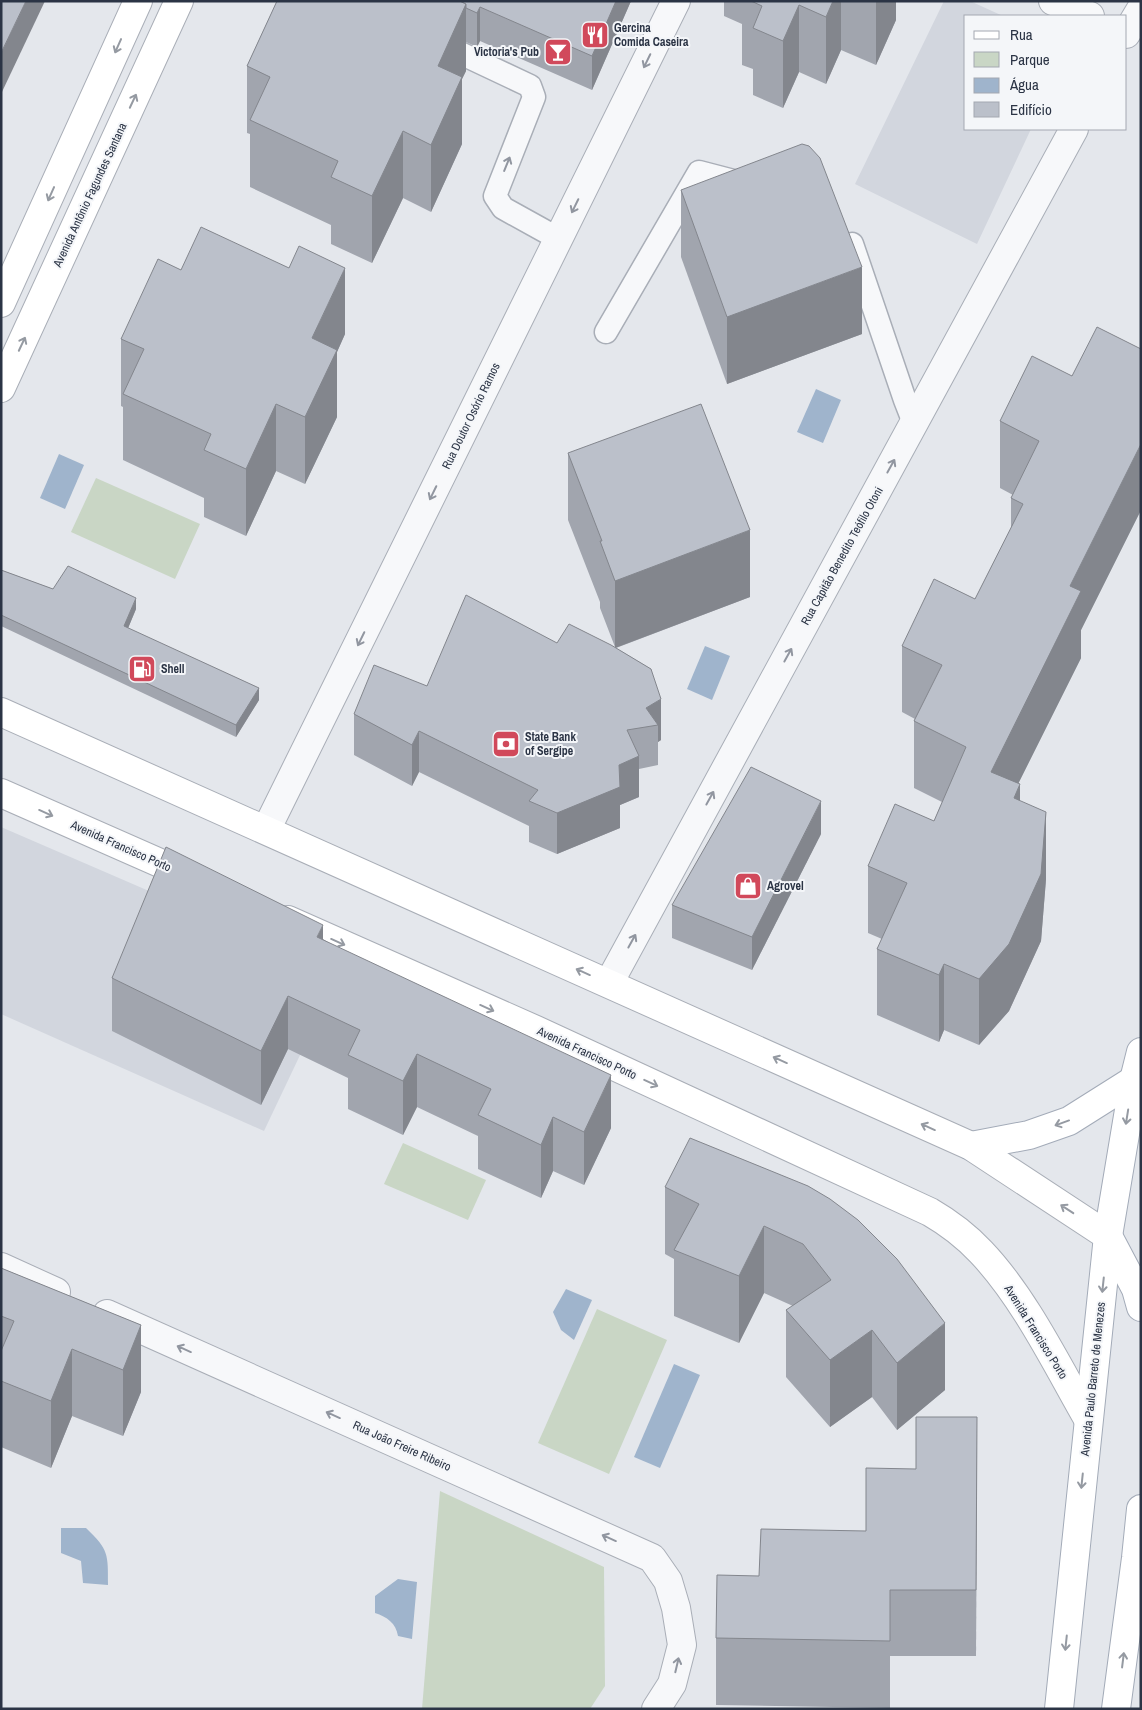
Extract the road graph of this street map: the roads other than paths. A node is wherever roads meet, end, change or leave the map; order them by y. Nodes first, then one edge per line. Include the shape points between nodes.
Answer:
1 (138, 1) edge
2 (178, 1) edge
3 (676, 1) edge
4 (1053, 1) edge
5 (1088, 15) edge
6 (418, 34) edge
7 (1073, 130) edge
8 (762, 188) edge
9 (839, 226) edge
10 (559, 239) junction
11 (1, 303) edge
12 (606, 332) dead end
13 (1, 388) edge
14 (914, 423) junction
15 (1, 712) edge
16 (1, 793) edge
17 (266, 830) junction
18 (219, 889) edge
19 (264, 909) edge
20 (609, 983) junction
21 (1141, 1052) edge
22 (1134, 1080) junction
23 (971, 1146) junction
24 (1108, 1236) junction
25 (1, 1267) edge
26 (1141, 1306) edge
27 (1088, 1419) junction
28 (1141, 1509) edge
29 (656, 1709) edge
30 (1059, 1709) edge
31 (1116, 1709) edge

1 -> 11 main road
13 -> 2 main road, Avenida Antônio Fagundes Santana
3 -> 10 street, Rua Doutor Osório Ramos
4 - 5 street
10 -> 6 lane via 503,208 495,196 534,97 530,86
7 - 14 street, Rua Capitão Benedito Teófilo Otoni
8 - 12 lane via 699,172
9 - 14 lane via 851,240
10 -> 17 street, Rua Doutor Osório Ramos
20 -> 14 street, Rua Capitão Benedito Teófilo Otoni
15 - 17 main road
16 -> 18 main road, Avenida Francisco Porto
20 -> 17 main road
19 -> 27 main road, Avenida Francisco Porto via 536,1030 930,1212 980,1251 1018,1299
23 -> 20 main road
21 - 22 main road, Avenida Paulo Barreto de Menezes
22 -> 23 main road via 1069,1121 1029,1135
22 -> 24 main road, Avenida Paulo Barreto de Menezes
24 -> 23 main road
24 - 26 main road via 1136,1289
24 -> 27 main road, Avenida Paulo Barreto de Menezes
29 -> 25 street, Rua João Freire Ribeiro via 672,1684 682,1645 668,1581 652,1558
27 -> 30 main road, Avenida Paulo Barreto de Menezes
31 -> 28 main road

